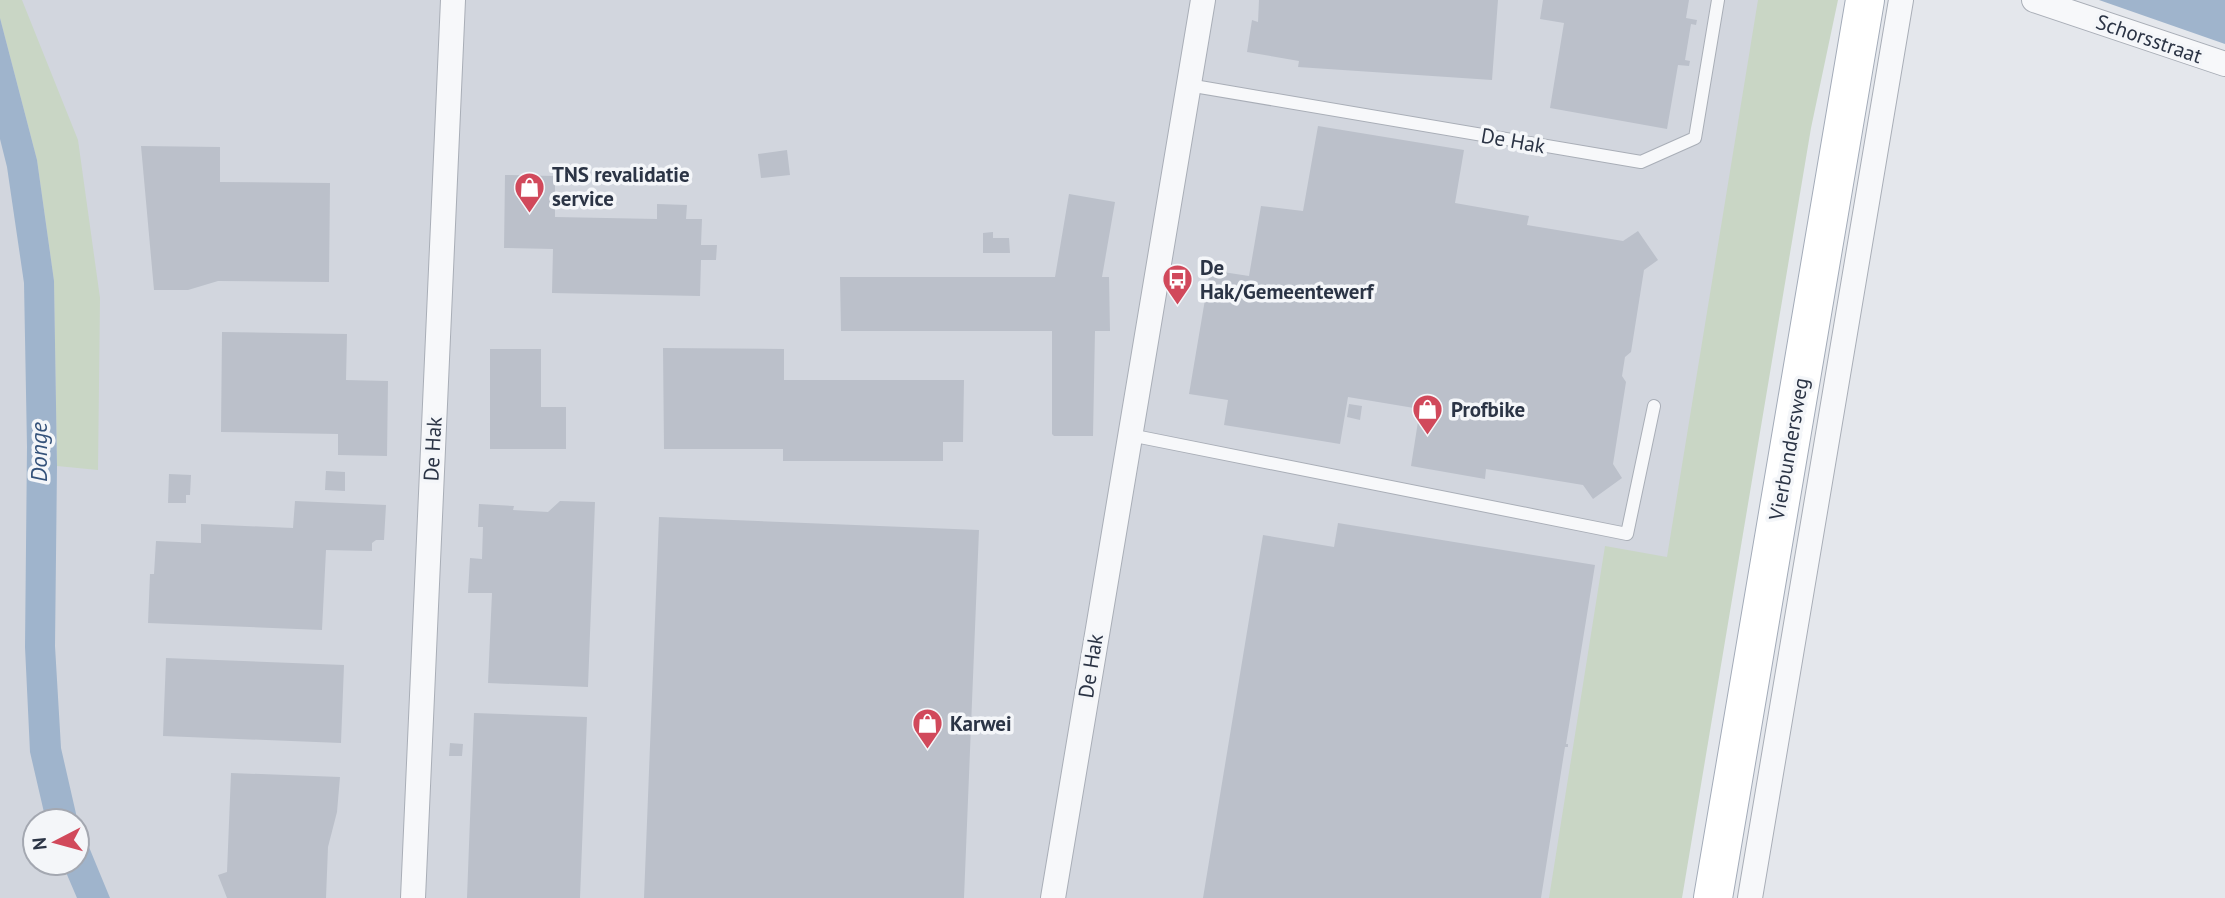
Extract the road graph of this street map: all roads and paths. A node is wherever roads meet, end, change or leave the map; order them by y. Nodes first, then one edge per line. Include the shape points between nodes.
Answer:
1 (453, 0) edge
2 (1203, 0) edge
3 (1718, 0) edge
4 (1865, 0) edge
5 (1901, 0) edge
6 (2034, 0) edge
7 (2225, 64) edge
8 (1188, 85) junction
9 (1654, 406) dead end
10 (1130, 435) junction
11 (1740, 844) junction
12 (413, 898) edge
13 (1053, 898) edge
14 (1713, 898) edge
15 (1750, 898) edge

1 - 12 street, De Hak
2 - 8 street, De Hak
3 - 8 lane, De Hak via 1695,138 1641,162
4 - 11 main road, Vierbundersweg
5 - 11 street, Vierbundersweg
6 - 7 street, Schorsstraat
8 - 10 street, De Hak
9 - 10 lane via 1627,534
10 - 13 street, De Hak
11 - 14 main road, Vierbundersweg
11 - 15 street, Vierbundersweg

